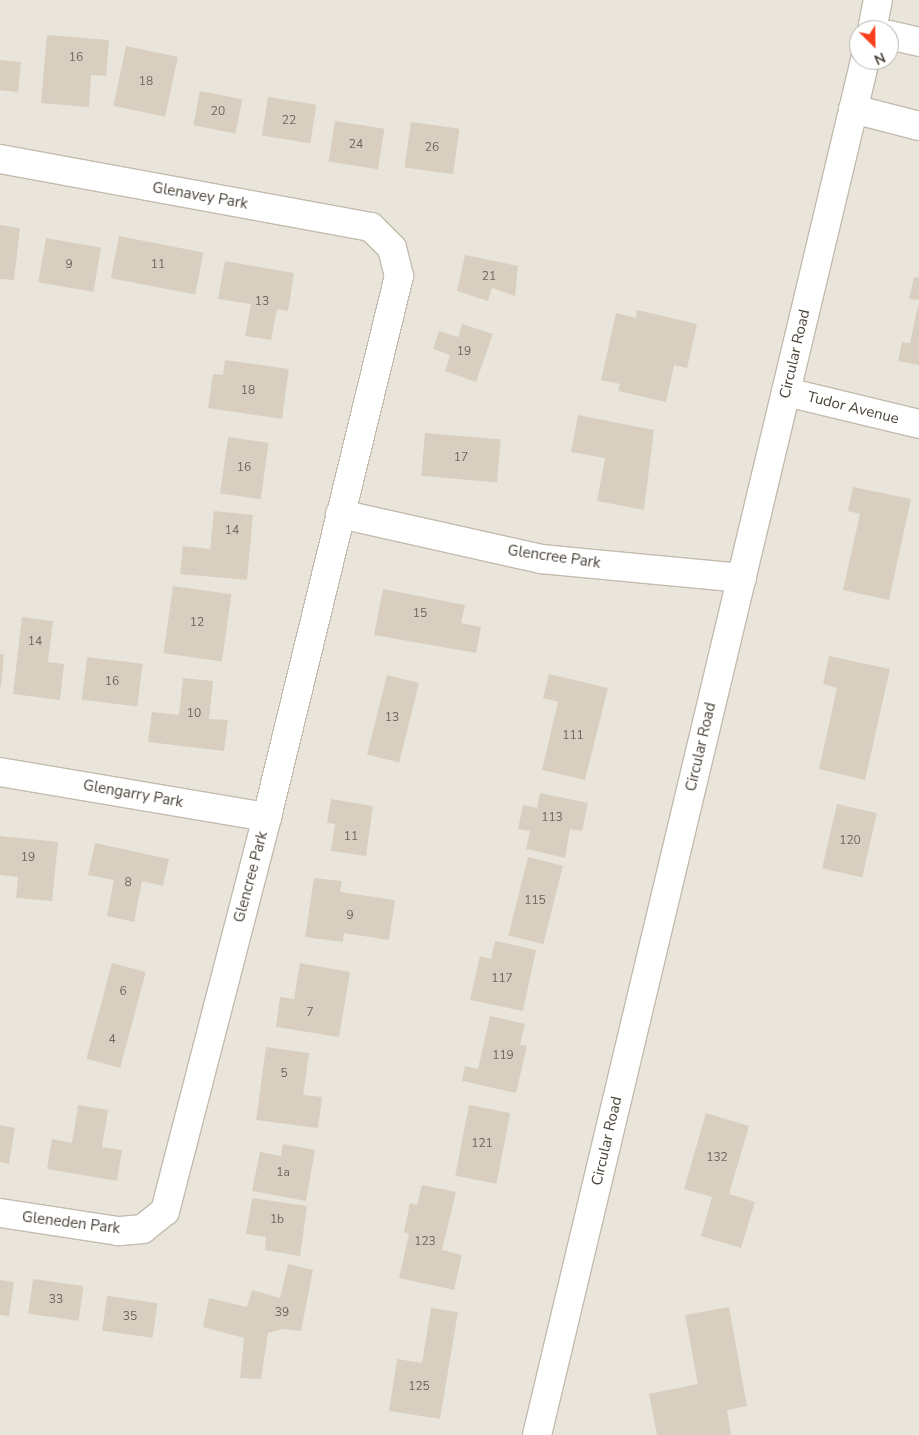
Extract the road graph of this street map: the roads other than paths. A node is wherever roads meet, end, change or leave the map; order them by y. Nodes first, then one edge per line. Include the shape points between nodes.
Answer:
1 (878, 0) edge
2 (874, 20) edge
3 (899, 37) edge
4 (919, 42) edge
5 (863, 70) edge
6 (854, 109) junction
7 (919, 126) edge
8 (0, 160) edge
9 (392, 248) joint
10 (786, 392) junction
11 (919, 424) edge
12 (340, 514) junction
13 (742, 578) junction
14 (0, 772) edge
15 (267, 817) junction
16 (0, 1213) edge
17 (143, 1229) joint
18 (537, 1435) edge

1 - 2 street
3 - 4 street
5 - 6 street, Circular Road
6 - 7 street
6 - 10 street, Circular Road
8 - 9 street, Glenavey Park via 371,227
9 - 12 street, Glencree Park via 399,276
10 - 11 street, Tudor Avenue
10 - 13 street, Circular Road
12 - 13 street, Glencree Park via 541,559
12 - 15 street, Glencree Park
13 - 18 street, Circular Road
14 - 15 street, Glengarry Park
15 - 17 street, Glencree Park via 165,1211
16 - 17 street, Gleneden Park via 118,1230

